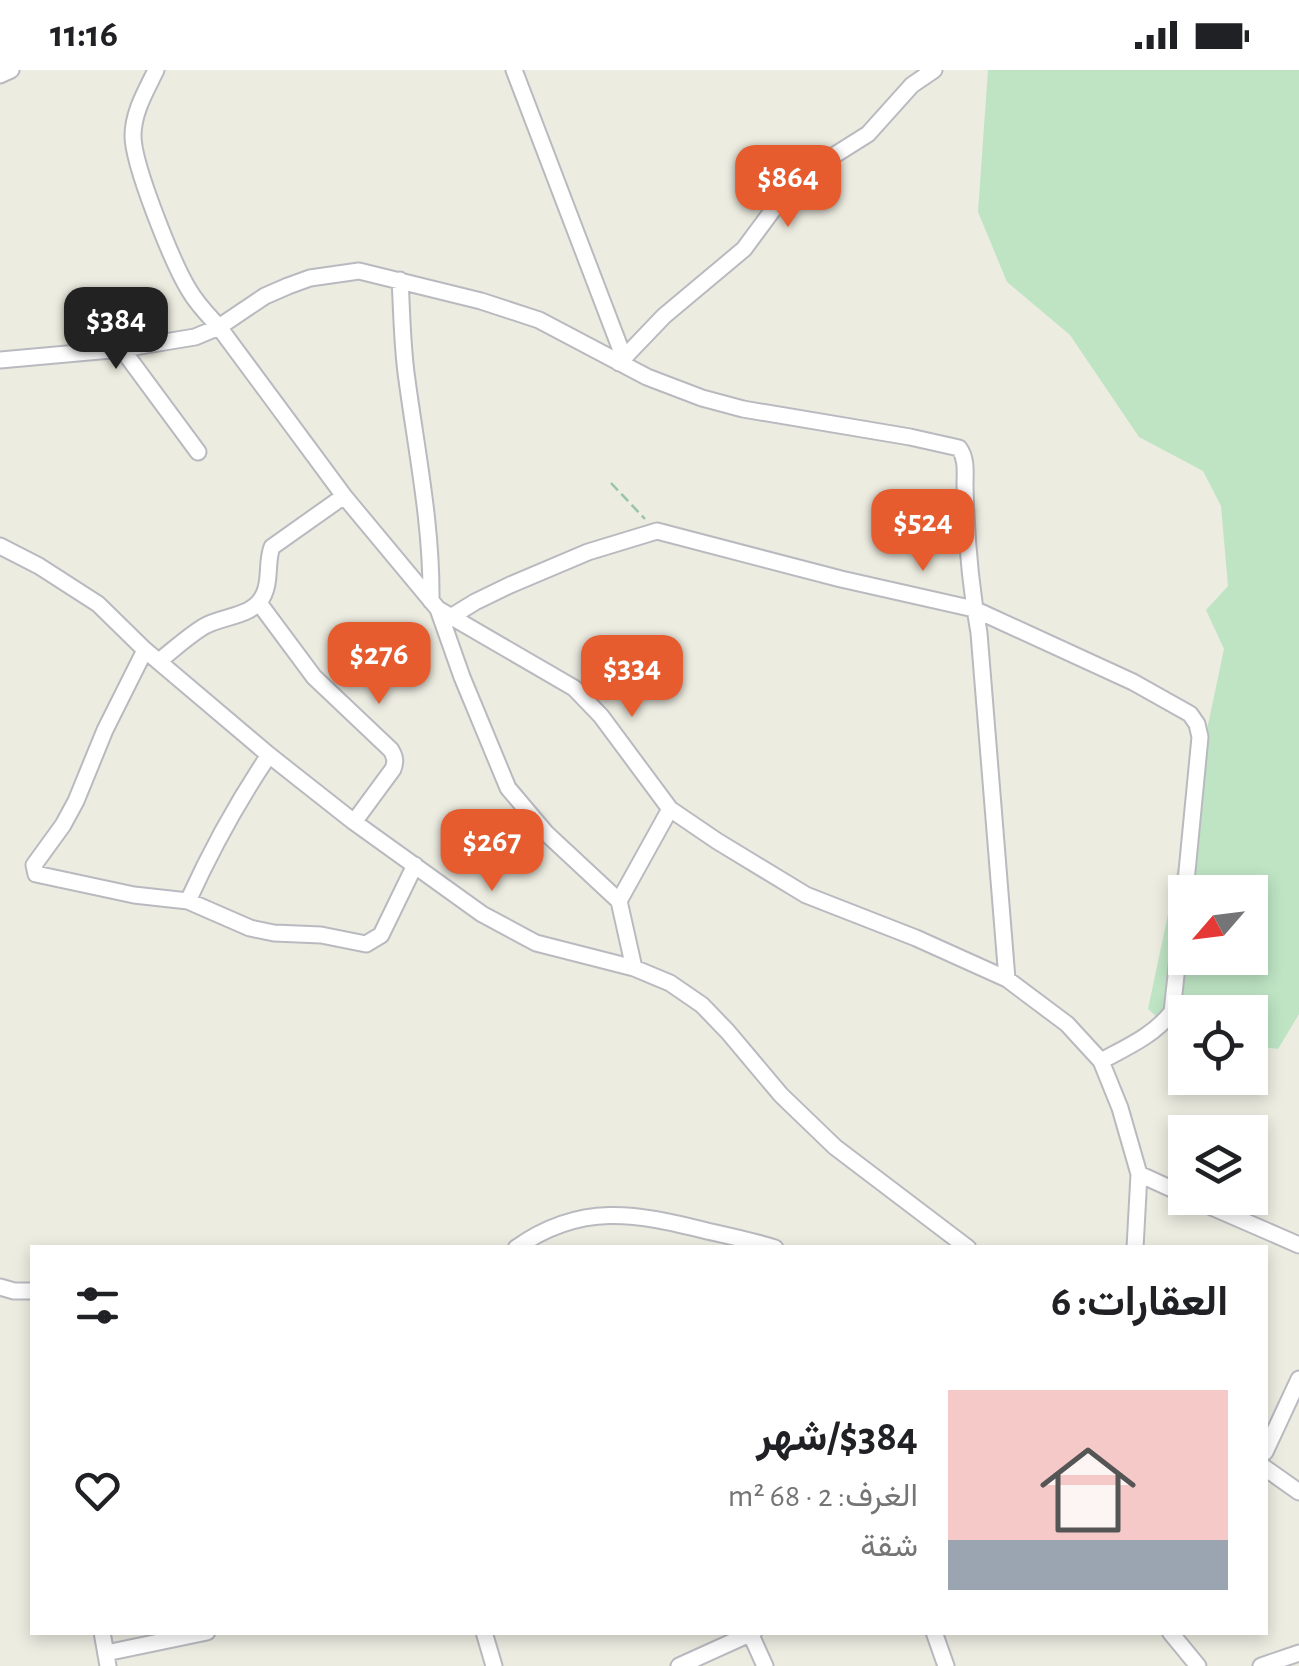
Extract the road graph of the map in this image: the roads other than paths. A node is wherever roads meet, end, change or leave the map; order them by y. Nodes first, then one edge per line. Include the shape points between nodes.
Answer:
1 (11, 70) edge
2 (156, 70) edge
3 (514, 70) edge
4 (934, 70) edge
5 (0, 75) edge
6 (400, 280) junction
7 (218, 326) junction
8 (122, 349) junction
9 (0, 360) edge
10 (621, 360) junction
11 (198, 452) dead end
12 (344, 496) junction
13 (0, 546) edge
14 (259, 603) junction
15 (974, 609) junction
16 (439, 610) junction
17 (152, 656) junction
18 (269, 755) junction
19 (670, 809) junction
20 (354, 822) junction
21 (414, 865) junction
22 (1187, 875) edge
23 (619, 901) junction
24 (188, 902) junction
25 (634, 968) junction
26 (1176, 975) edge
27 (1008, 978) junction
28 (1101, 1061) junction
29 (1139, 1174) junction
30 (1168, 1187) edge
31 (1231, 1215) edge
32 (521, 1245) edge
33 (763, 1245) edge
34 (962, 1245) edge
35 (1136, 1245) edge
36 (1299, 1245) edge
37 (0, 1286) edge
38 (30, 1291) edge
39 (1299, 1378) edge
40 (1268, 1445) edge
41 (1268, 1470) edge
42 (1299, 1492) edge
43 (103, 1635) edge
44 (195, 1635) edge
45 (485, 1635) edge
46 (750, 1635) edge
47 (752, 1635) edge
48 (935, 1635) edge
49 (1172, 1635) edge
50 (1299, 1653) edge
51 (107, 1660) edge
52 (494, 1666) edge
53 (679, 1666) edge
54 (766, 1666) edge
55 (946, 1666) edge
56 (1198, 1666) edge
57 (1262, 1666) edge

1 - 5 street
2 - 7 street via 138,107 133,137 140,168 186,287
3 - 10 street
4 - 10 street via 868,134 795,180 744,250
6 - 7 street via 359,271 310,278 264,296
6 - 10 street via 540,320
6 - 16 street via 406,376
7 - 8 street via 195,337
7 - 12 street
8 - 9 street
8 - 11 street
10 - 15 street via 672,386 743,409 959,448 965,458
12 - 14 street via 272,547
12 - 16 street
13 - 17 street via 98,604
14 - 17 street
14 - 20 street via 314,676 395,756 394,769
15 - 16 street via 656,531
15 - 22 street via 1190,714 1200,737
15 - 27 street
16 - 19 street via 574,688
16 - 23 street via 508,788
17 - 18 street
17 - 24 street via 105,730 76,801 33,870 74,884
18 - 20 street
18 - 24 street via 236,802
19 - 23 street
19 - 27 street via 806,895
20 - 21 street
21 - 24 street via 382,935 366,944 250,928
21 - 25 street via 482,914 536,942
23 - 25 street
25 - 34 street via 702,1005 834,1147
26 - 28 street via 1172,1012 1160,1026
27 - 28 street
28 - 29 street
29 - 30 street
29 - 35 street
31 - 36 street
32 - 33 street via 552,1227 615,1214
37 - 38 street
39 - 40 street
41 - 42 street
43 - 51 street
44 - 51 street
45 - 52 street
46 - 53 street
47 - 54 street
48 - 55 street
49 - 56 street
50 - 57 street

